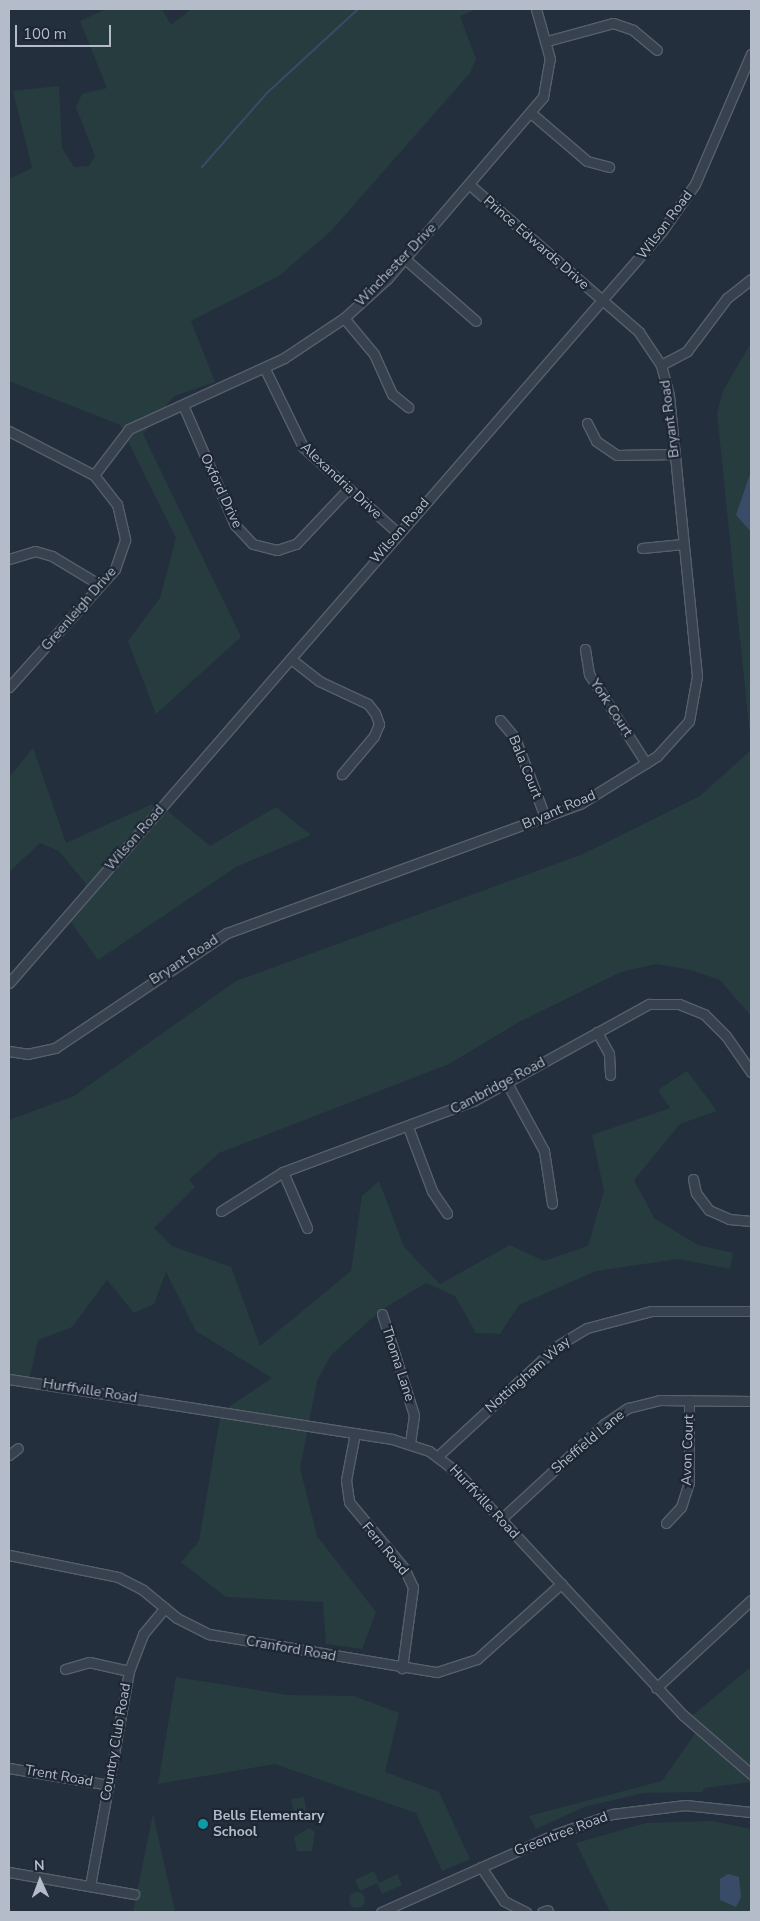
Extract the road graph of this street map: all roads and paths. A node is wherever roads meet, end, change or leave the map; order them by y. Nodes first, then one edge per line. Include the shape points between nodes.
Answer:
1 (536, 9) edge
2 (547, 41) junction
3 (657, 50) dead end
4 (751, 54) edge
5 (532, 114) junction
6 (609, 167) dead end
7 (470, 185) junction
8 (405, 259) junction
9 (751, 279) edge
10 (602, 300) junction
11 (344, 318) junction
12 (476, 321) dead end
13 (661, 365) junction
14 (265, 369) junction
15 (182, 405) junction
16 (408, 407) dead end
17 (587, 423) dead end
18 (9, 431) edge
19 (674, 454) junction
20 (94, 475) junction
21 (348, 489) junction
22 (398, 533) junction
23 (684, 544) junction
24 (642, 548) dead end
25 (9, 559) edge
26 (100, 585) junction
27 (585, 649) dead end
28 (291, 659) junction
29 (9, 687) edge
30 (500, 720) dead end
31 (646, 763) junction
32 (342, 774) dead end
33 (544, 818) junction
34 (9, 983) edge
35 (597, 1032) junction
36 (9, 1051) edge
37 (751, 1072) edge
38 (610, 1074) dead end
39 (507, 1083) junction
40 (408, 1127) junction
41 (283, 1172) junction
42 (693, 1179) dead end
43 (552, 1203) dead end
44 (221, 1211) dead end
45 (447, 1213) dead end
46 (751, 1221) edge
47 (307, 1228) dead end
48 (751, 1311) edge
49 (382, 1314) dead end
50 (9, 1379) edge
51 (689, 1400) junction
52 (751, 1401) edge
53 (355, 1433) junction
54 (410, 1444) junction
55 (18, 1448) dead end
56 (9, 1455) edge
57 (438, 1456) junction
58 (500, 1520) junction
59 (666, 1523) dead end
60 (9, 1555) edge
61 (561, 1584) junction
62 (751, 1600) edge
63 (165, 1608) junction
64 (402, 1668) junction
65 (65, 1669) dead end
66 (129, 1671) junction
67 (656, 1688) junction
68 (9, 1768) edge
69 (751, 1774) edge
70 (109, 1785) junction
71 (751, 1812) edge
72 (481, 1867) junction
73 (9, 1872) edge
74 (90, 1886) junction
75 (134, 1894) dead end
76 (382, 1912) edge
77 (526, 1912) edge

1 - 2 street, Winchester Drive
2 - 3 street via 613,23 633,30
2 - 5 street, Winchester Drive via 549,78
4 - 10 street, Wilson Road via 685,201
5 - 6 street via 587,160
5 - 7 street, Winchester Drive
7 - 8 street, Winchester Drive
7 - 10 street, Prince Edwards Drive
8 - 11 street, Winchester Drive
8 - 12 street
9 - 13 street via 727,298 687,351
10 - 13 street, Bryant Road via 639,332
10 - 22 street, Wilson Road
11 - 14 street, Winchester Drive
11 - 16 street via 374,354 392,394
13 - 19 street, Bryant Road
14 - 15 street, Winchester Drive
14 - 21 street, Alexandria Drive via 301,445
15 - 20 street, Winchester Drive via 129,429
15 - 21 street, Oxford Drive via 235,525 253,544 277,550 296,544
17 - 19 street via 596,441 617,454
18 - 20 street, Greenleigh Drive
19 - 23 street, Bryant Road
20 - 26 street, Greenleigh Drive via 110,490 124,522 122,555
21 - 22 street, Alexandria Drive
22 - 28 street, Wilson Road
23 - 24 street
23 - 31 street, Bryant Road via 696,695 680,735
25 - 26 street via 35,551 52,556
26 - 29 street, Greenleigh Drive
27 - 31 street, York Court via 589,674
28 - 32 street via 319,681 368,704 375,713 379,724 374,736
28 - 34 street, Wilson Road
30 - 33 street, Bala Court via 516,738
31 - 33 street, Bryant Road via 591,798
33 - 36 street, Bryant Road via 227,932 55,1048 27,1054
35 - 37 street, Cambridge Road via 649,1004 685,1005 715,1024
35 - 38 street via 609,1054
35 - 39 street, Cambridge Road
39 - 40 street, Cambridge Road
39 - 43 street via 544,1151
40 - 41 street, Cambridge Road
40 - 45 street via 432,1191
41 - 44 street, Cambridge Road
41 - 47 street
42 - 46 street via 696,1193 709,1210 729,1220
48 - 57 street, Nottingham Way via 651,1311 587,1328 557,1346
49 - 54 street, Thoma Lane via 414,1415
50 - 53 street, Hurffville Road
51 - 52 street, Sheffield Lane
51 - 58 street, Sheffield Lane via 651,1401 621,1412
51 - 59 street, Avon Court via 689,1483 681,1507
53 - 54 street, Hurffville Road
53 - 64 street, Fern Road via 346,1480 349,1502 404,1568 413,1587
54 - 57 street, Hurffville Road
55 - 56 street
57 - 58 street, Hurffville Road
58 - 61 street, Hurffville Road
60 - 63 street, Cranford Road via 118,1577
61 - 64 street, Cranford Road via 465,1666 437,1672
61 - 67 street, Hurffville Road
62 - 67 street
63 - 64 street, Cranford Road via 190,1626 220,1637
63 - 66 street, Country Club Road via 143,1634
65 - 66 street via 89,1662
66 - 70 street, Country Club Road
67 - 69 street, Hurffville Road
68 - 70 street, Trent Road
70 - 74 street, Country Club Road
71 - 72 street, Greentree Road via 685,1805 627,1810 570,1827
72 - 76 street, Greentree Road
72 - 77 street via 504,1901
73 - 74 street
74 - 75 street

